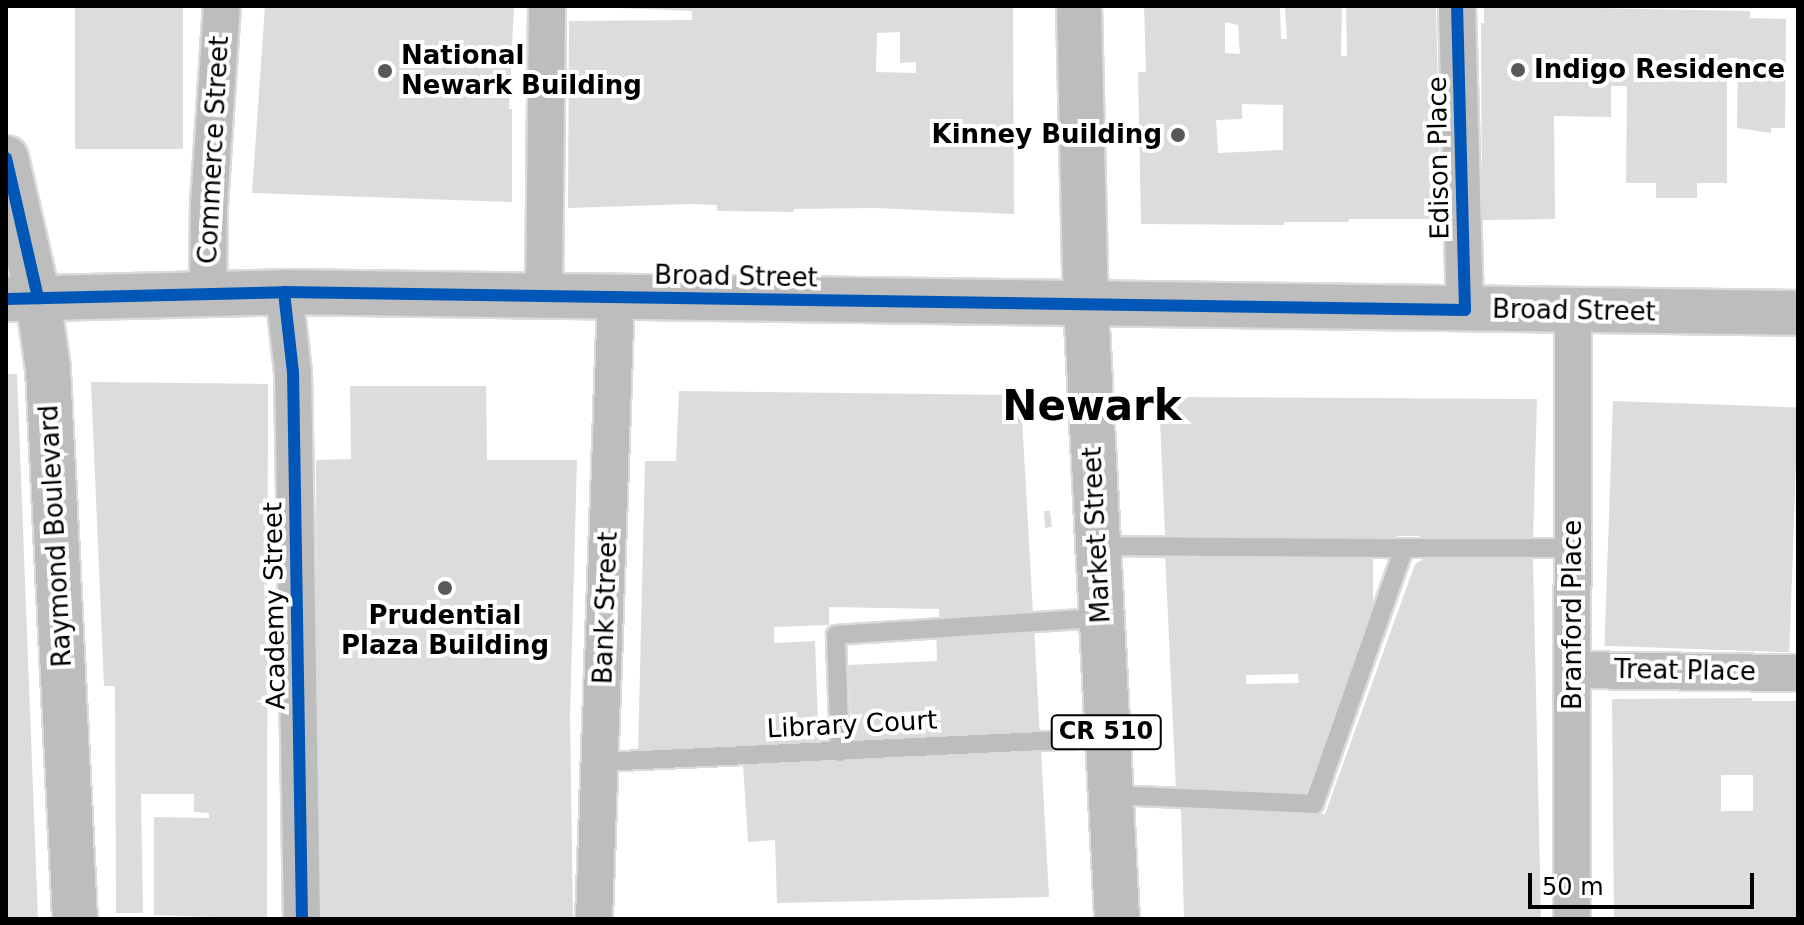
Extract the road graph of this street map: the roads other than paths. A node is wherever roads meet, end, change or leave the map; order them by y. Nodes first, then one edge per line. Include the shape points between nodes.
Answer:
1 (222, 6) edge
2 (547, 6) edge
3 (1079, 6) edge
4 (1457, 6) edge
5 (6, 158) edge
6 (6, 240) edge
7 (284, 292) junction
8 (208, 294) junction
9 (544, 295) junction
10 (616, 297) junction
11 (22, 298) edge
12 (1086, 304) junction
13 (1465, 310) junction
14 (1573, 312) junction
15 (1798, 313) edge
16 (1098, 546) junction
17 (1404, 548) junction
18 (1573, 548) junction
19 (1100, 618) junction
20 (1572, 670) junction
21 (1798, 673) edge
22 (1106, 738) junction
23 (840, 752) junction
24 (600, 762) junction
25 (1111, 795) junction
26 (75, 919) edge
27 (302, 919) edge
28 (594, 919) edge
29 (1117, 919) edge
30 (1572, 919) edge

1 - 8 street, Commerce Street
2 - 9 street
3 - 12 main road, Market Street / CR 510
4 - 13 street, Edison Place
5 - 11 main road, Raymond Boulevard
6 - 11 main road
7 - 8 main road, Broad Street
7 - 9 main road, Broad Street
7 - 27 street, Academy Street via 293,372
8 - 11 main road, Broad Street
9 - 10 main road, Broad Street
10 - 12 main road, Broad Street
10 - 24 street, Bank Street
11 - 26 main road, Raymond Boulevard via 48,369
12 - 13 main road, Broad Street
12 - 16 main road, Market Street / CR 510
13 - 14 main road, Broad Street
14 - 15 main road, Broad Street
14 - 18 street, Branford Place
16 - 17 lane
16 - 19 main road, Market Street / CR 510
17 - 18 lane
17 - 25 lane via 1314,804
18 - 20 street, Branford Place
19 - 22 main road, Market Street / CR 510
19 - 23 lane via 836,635
20 - 21 street, Treat Place
20 - 30 street, Branford Place
22 - 23 lane, Library Court
22 - 25 main road, Market Street / CR 510
23 - 24 lane, Library Court
24 - 28 street, Bank Street
25 - 29 main road, Market Street / CR 510

